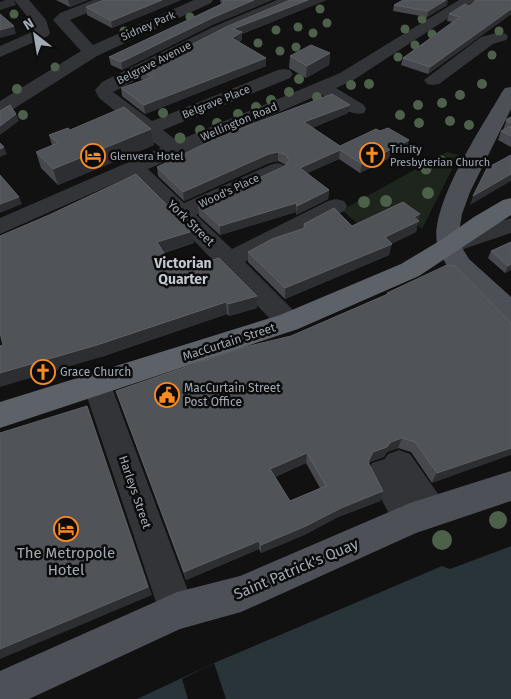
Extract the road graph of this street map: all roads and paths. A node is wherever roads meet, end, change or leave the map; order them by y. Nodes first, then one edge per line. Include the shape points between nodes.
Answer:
1 (21, 0) edge
2 (106, 0) edge
3 (206, 0) edge
4 (290, 0) edge
5 (469, 0) edge
6 (444, 16) junction
7 (465, 23) edge
8 (481, 29) edge
9 (506, 39) edge
10 (0, 52) edge
11 (91, 52) junction
12 (284, 74) dead end
13 (433, 80) dead end
14 (323, 87) junction
15 (511, 92) edge
16 (357, 109) dead end
17 (0, 110) edge
18 (149, 129) junction
19 (175, 149) junction
20 (134, 167) junction
21 (277, 168) edge
22 (511, 205) edge
23 (336, 206) dead end
24 (181, 214) junction
25 (511, 225) edge
26 (0, 227) edge
27 (449, 246) junction
28 (229, 260) junction
29 (511, 312) edge
30 (289, 322) junction
31 (97, 385) junction
32 (0, 415) edge
33 (391, 469) dead end
34 (511, 486) edge
35 (420, 515) junction
36 (173, 599) dead end
37 (0, 692) edge

1 - 10 street via 38,20 42,34
2 - 11 street via 61,20
3 - 11 street, Sidney Park
4 - 18 street, Belgrave Avenue via 226,27 104,90
5 - 6 street, Wellington Road
6 - 7 street
6 - 14 street, Wellington Road
8 - 9 street
9 - 13 street via 487,40
11 - 17 street, Sidney Park
12 - 18 street, Belgrave Place
14 - 16 street
14 - 19 street, Wellington Road
15 - 27 main road via 454,201 446,238
18 - 19 street, Belgrave Avenue
19 - 20 street, Wellington Road
20 - 24 street, York Street
20 - 26 street, Wellington Road
21 - 24 street, Wood's Place
22 - 27 highway, MacCurtain Street
23 - 28 street
24 - 28 street, York Street
25 - 27 street
27 - 29 main road via 463,268
27 - 30 highway, MacCurtain Street via 404,273
28 - 30 street, York Street
30 - 31 highway, MacCurtain Street
31 - 32 highway, MacCurtain Street
31 - 36 street, Harleys Street
33 - 35 street
34 - 35 main road, Saint Patrick's Quay
35 - 37 main road, Saint Patrick's Quay via 240,594 177,611

